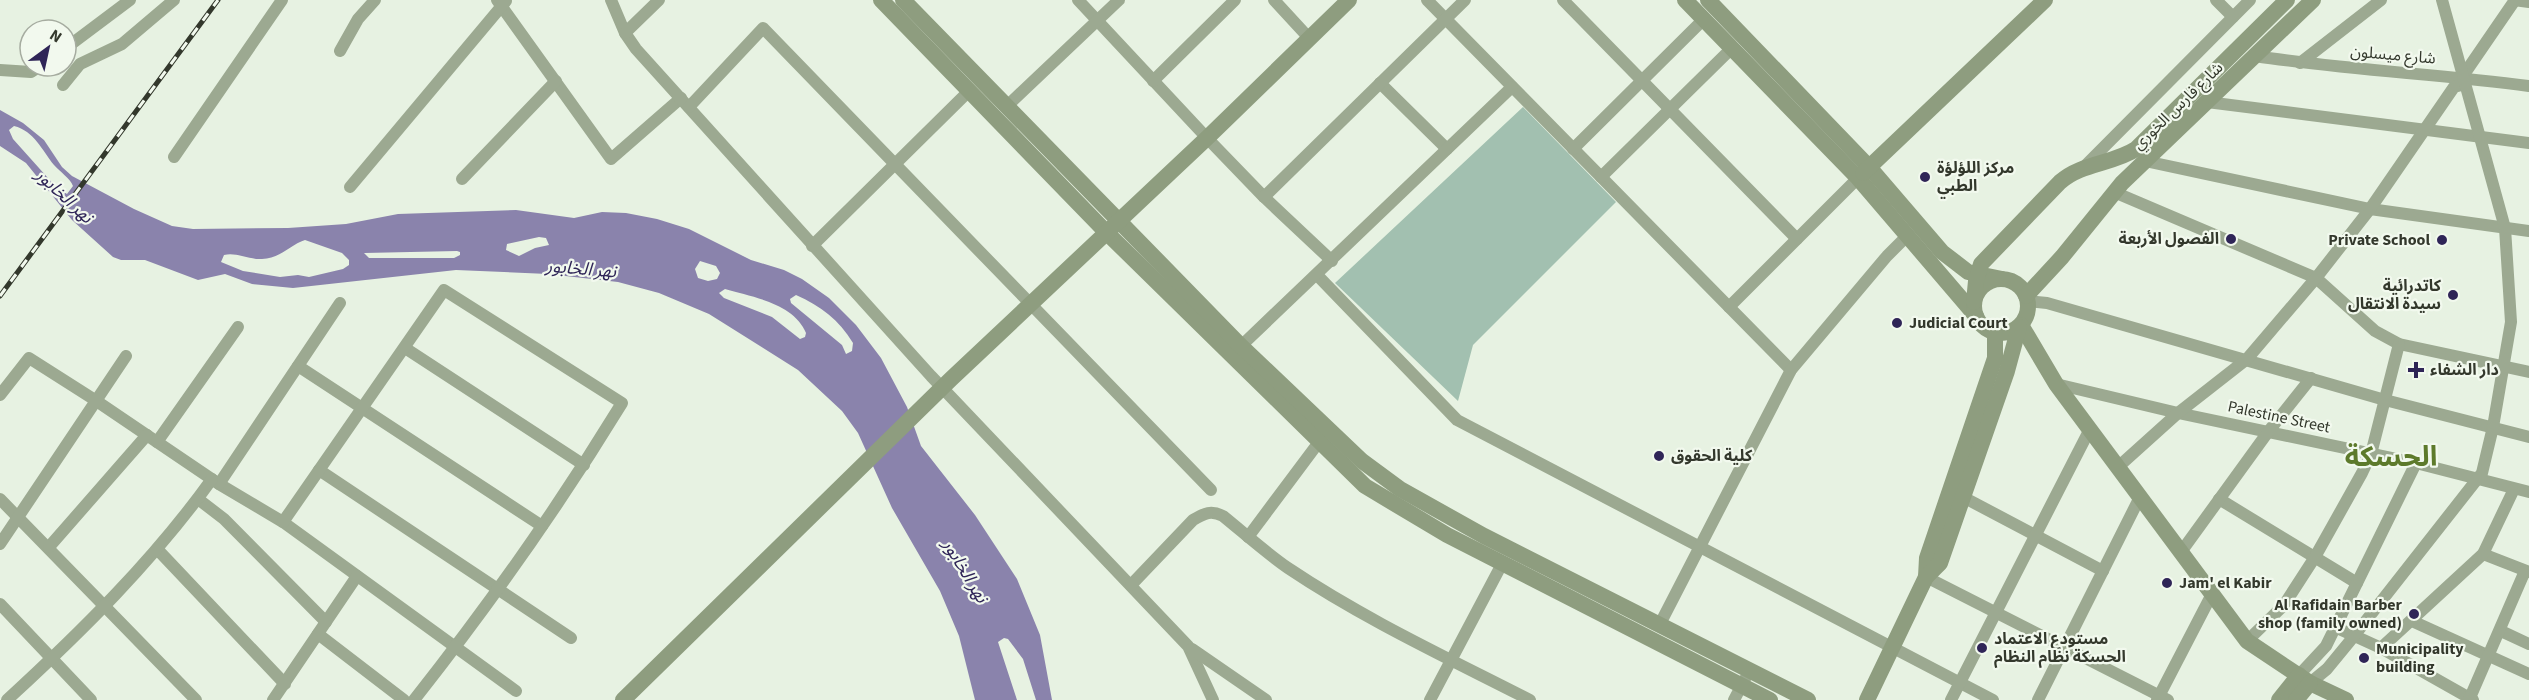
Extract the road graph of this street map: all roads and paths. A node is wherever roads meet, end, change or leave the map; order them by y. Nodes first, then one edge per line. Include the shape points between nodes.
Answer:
1 (130, 0) edge
2 (174, 0) edge
3 (282, 0) edge
4 (375, 0) edge
5 (611, 0) edge
6 (659, 0) edge
7 (881, 0) edge
8 (903, 0) edge
9 (1078, 0) edge
10 (1119, 0) edge
11 (1235, 0) edge
12 (1274, 0) edge
13 (1349, 0) edge
14 (1427, 0) edge
15 (1465, 0) edge
16 (1563, 0) edge
17 (1685, 0) edge
18 (1708, 0) edge
19 (2045, 0) edge
20 (2216, 0) edge
21 (2250, 0) edge
22 (2287, 0) edge
23 (2313, 0) edge
24 (2381, 0) edge
25 (2442, 0) edge
26 (2514, 0) edge
27 (502, 2) edge
28 (2529, 2) edge
29 (2233, 17) junction
30 (1445, 19) junction
31 (1704, 19) junction
32 (1098, 20) junction
33 (626, 33) junction
34 (1310, 38) junction
35 (78, 39) edge
36 (1732, 48) junction
37 (340, 51) dead end
38 (2255, 56) junction
39 (2300, 63) junction
40 (0, 70) edge
41 (18, 71) edge
42 (2464, 78) junction
43 (1642, 80) junction
44 (556, 81) junction
45 (1153, 81) junction
46 (1380, 83) junction
47 (63, 85) dead end
48 (2529, 86) edge
49 (1512, 87) junction
50 (969, 91) junction
51 (2207, 102) junction
52 (685, 103) junction
53 (1007, 106) junction
54 (1670, 109) junction
55 (2423, 130) junction
56 (1207, 138) junction
57 (2480, 138) junction
58 (2529, 143) edge
59 (1573, 149) junction
60 (1447, 150) junction
61 (174, 157) dead end
62 (2145, 161) junction
63 (896, 163) junction
64 (2080, 171) junction
65 (1864, 173) junction
66 (1601, 177) junction
67 (462, 179) dead end
68 (350, 187) dead end
69 (2114, 192) junction
70 (1264, 197) junction
71 (2370, 209) junction
72 (1113, 227) junction
73 (2505, 228) junction
74 (2529, 231) edge
75 (1907, 236) junction
76 (1797, 239) junction
77 (812, 246) junction
78 (1942, 252) junction
79 (1985, 259) junction
80 (1332, 261) junction
81 (1317, 275) junction
82 (1977, 275) junction
83 (2316, 278) junction
84 (2002, 279) junction
85 (2027, 298) junction
86 (340, 303) dead end
87 (1032, 304) junction
88 (1729, 307) junction
89 (1975, 309) junction
90 (2020, 326) junction
91 (238, 327) dead end
92 (1995, 333) junction
93 (2399, 344) junction
94 (405, 348) junction
95 (1236, 350) junction
96 (126, 356) dead end
97 (2247, 359) junction
98 (298, 366) junction
99 (2504, 366) junction
100 (1791, 370) junction
101 (2529, 372) edge
102 (2311, 378) junction
103 (2056, 384) junction
104 (0, 395) edge
105 (95, 400) junction
106 (2385, 400) junction
107 (363, 409) junction
108 (2178, 413) junction
109 (2493, 426) junction
110 (2090, 429) junction
111 (2268, 432) junction
112 (2529, 437) edge
113 (152, 439) junction
114 (1319, 442) junction
115 (2371, 454) junction
116 (2416, 463) junction
117 (584, 465) junction
118 (2118, 467) junction
119 (319, 470) junction
120 (2476, 480) junction
121 (215, 482) junction
122 (2514, 489) junction
123 (1211, 490) dead end
124 (2529, 492) edge
125 (1963, 497) junction
126 (2140, 497) junction
127 (0, 499) edge
128 (198, 499) junction
129 (2219, 499) junction
130 (19, 516) junction
131 (283, 522) junction
132 (542, 526) junction
133 (2036, 535) junction
134 (1248, 537) junction
135 (0, 544) edge
136 (49, 547) junction
137 (1699, 548) junction
138 (157, 549) junction
139 (2181, 552) junction
140 (2483, 554) junction
141 (2315, 557) junction
142 (1503, 562) junction
143 (2103, 571) junction
144 (2527, 571) edge
145 (357, 576) junction
146 (1926, 576) junction
147 (2357, 583) junction
148 (1131, 585) junction
149 (497, 587) junction
150 (2212, 594) junction
151 (0, 604) edge
152 (104, 606) junction
153 (1996, 612) junction
154 (2412, 621) junction
155 (326, 622) junction
156 (1660, 624) junction
157 (2335, 627) junction
158 (2501, 631) junction
159 (318, 634) junction
160 (2354, 635) junction
161 (571, 638) dead end
162 (2247, 641) junction
163 (2529, 644) edge
164 (456, 646) junction
165 (1188, 646) junction
166 (2065, 647) junction
167 (2381, 648) junction
168 (1892, 649) junction
169 (2489, 656) junction
170 (52, 658) junction
171 (1452, 660) junction
172 (2529, 674) edge
173 (2304, 679) junction
174 (1960, 683) junction
175 (1748, 687) edge
176 (516, 691) dead end
177 (281, 694) edge
178 (2162, 699) edge
179 (7, 700) edge
180 (91, 700) edge
181 (196, 700) edge
182 (404, 700) edge
183 (414, 700) edge
184 (623, 700) edge
185 (1213, 700) edge
186 (1266, 700) edge
187 (1430, 700) edge
188 (1530, 700) edge
189 (1770, 700) edge
190 (1808, 700) edge
191 (1867, 700) edge
192 (1951, 700) edge
193 (1993, 700) edge
194 (2038, 700) edge
195 (2279, 700) edge
196 (2296, 700) edge
197 (2346, 700) edge
198 (2471, 700) edge

1 - 35 street
2 - 47 street via 122,44 80,64
3 - 61 street
4 - 37 street via 358,19
5 - 33 street
6 - 33 street
7 - 50 street
8 - 53 street
9 - 32 street
10 - 32 street
11 - 45 street
12 - 34 street
13 - 34 street
14 - 30 street
15 - 30 street
16 - 43 street
17 - 31 street
18 - 65 street
19 - 65 street
20 - 29 street
21 - 29 street
22 - 64 street, شارع فارس الخوري via 2136,149
23 - 38 street
24 - 39 street
25 - 42 street
26 - 28 street
26 - 42 street
27 - 44 street
27 - 68 street
29 - 64 street
30 - 46 street
30 - 49 street
31 - 36 street
31 - 43 street
32 - 45 street
32 - 53 street
33 - 52 street
34 - 56 street
36 - 54 street
36 - 65 street
38 - 39 street, شارع ميسلون
38 - 51 street
39 - 42 street, شارع ميسلون
40 - 41 street
42 - 48 street, شارع ميسلون
42 - 55 street
42 - 57 street
43 - 54 street
43 - 59 street
44 - 52 street via 612,159
44 - 67 street
45 - 56 street
46 - 60 street
46 - 70 street
49 - 59 street
49 - 60 street
50 - 63 street
50 - 72 street
51 - 55 street
51 - 62 street
52 - 63 street via 763,28
52 - 77 street
53 - 72 street
54 - 66 street
54 - 76 street
55 - 57 street
55 - 71 street
56 - 70 street
56 - 72 street
57 - 58 street
57 - 73 street
59 - 66 street
60 - 80 street
62 - 69 street
62 - 71 street
63 - 77 street
63 - 87 street
64 - 79 street, شارع فارس الخوري via 2060,182
65 - 75 street
65 - 76 street
65 - 78 street
66 - 88 street
69 - 83 street
69 - 85 street
70 - 80 street
71 - 73 street
71 - 83 street
72 - 87 street
72 - 95 street
73 - 74 street
73 - 99 street via 2511,311
75 - 89 street
75 - 100 street
76 - 88 street
77 - 148 street via 979,428
78 - 79 street via 1965,261
78 - 82 street via 1961,269
79 - 82 street, شارع فارس الخوري
80 - 81 street
81 - 95 street
81 - 137 street via 1457,420
82 - 84 street
82 - 89 street, شارع فارس الخوري
83 - 93 street via 2375,331
83 - 97 street
84 - 85 street via 2016,284
84 - 89 street via 1983,286
85 - 90 street via 2027,315
85 - 97 street
86 - 98 street
87 - 123 street
87 - 184 street
88 - 100 street
89 - 92 street via 1983,327
90 - 92 street via 2008,333
90 - 103 street
90 - 125 street
91 - 113 street
92 - 146 street via 1995,358 1927,558
93 - 99 street
93 - 106 street
94 - 107 street
94 - 117 street
94 - 117 street via 444,290 622,403
95 - 114 street
95 - 156 street via 1349,450 1400,489
96 - 105 street
97 - 102 street
97 - 108 street
98 - 107 street
98 - 121 street
99 - 101 street
99 - 109 street
100 - 137 street
102 - 106 street
102 - 111 street
103 - 108 street, Palestine Street
103 - 110 street
104 - 105 street via 28,358
105 - 113 street
105 - 130 street
106 - 109 street
106 - 115 street
107 - 119 street
107 - 132 street
108 - 111 street, Palestine Street
108 - 118 street
109 - 112 street
109 - 120 street via 2482,473
110 - 118 street
110 - 133 street
111 - 115 street, Palestine Street
111 - 129 street
113 - 121 street
113 - 136 street
114 - 134 street
114 - 142 street via 1365,486 1386,500
115 - 116 street, Palestine Street
115 - 141 street
116 - 120 street, Palestine Street
116 - 147 street
117 - 132 street
118 - 126 street
119 - 131 street
119 - 149 street
120 - 122 street, Palestine Street
120 - 160 street
121 - 128 street
121 - 131 street
122 - 124 street, Palestine Street
122 - 140 street
125 - 133 street
125 - 146 street via 1940,563
126 - 139 street
126 - 143 street
127 - 130 street
128 - 138 street
128 - 155 street via 224,519
129 - 139 street
129 - 141 street
130 - 135 street
130 - 136 street
131 - 145 street
132 - 149 street
133 - 143 street
133 - 153 street
134 - 148 street via 1223,516 1214,511 1205,513 1193,520
134 - 171 street via 1304,578
136 - 152 street
137 - 156 street
137 - 168 street
138 - 152 street
138 - 177 street
139 - 150 street
140 - 144 street
140 - 154 street
141 - 147 street
141 - 162 street via 2284,605
142 - 171 street
142 - 175 street
143 - 166 street
144 - 158 street
145 - 155 street
145 - 164 street
146 - 153 street
146 - 168 street
147 - 157 street
148 - 165 street
149 - 161 street
149 - 164 street
150 - 162 street
150 - 178 street
151 - 170 street
152 - 170 street
152 - 181 street
153 - 166 street
153 - 174 street
154 - 167 street
154 - 169 street
155 - 159 street
156 - 175 street
157 - 160 street
157 - 173 street
158 - 163 street
158 - 169 street
159 - 177 street
159 - 182 street
160 - 167 street
160 - 173 street via 2327,669
162 - 173 street
164 - 176 street
164 - 183 street
165 - 185 street
165 - 186 street
166 - 178 street
166 - 194 street
167 - 198 street
168 - 174 street
168 - 191 street
169 - 172 street
169 - 198 street
170 - 179 street
170 - 180 street
171 - 187 street
171 - 188 street
173 - 195 street
173 - 196 street
173 - 197 street
174 - 192 street
174 - 193 street
175 - 189 street
175 - 190 street

